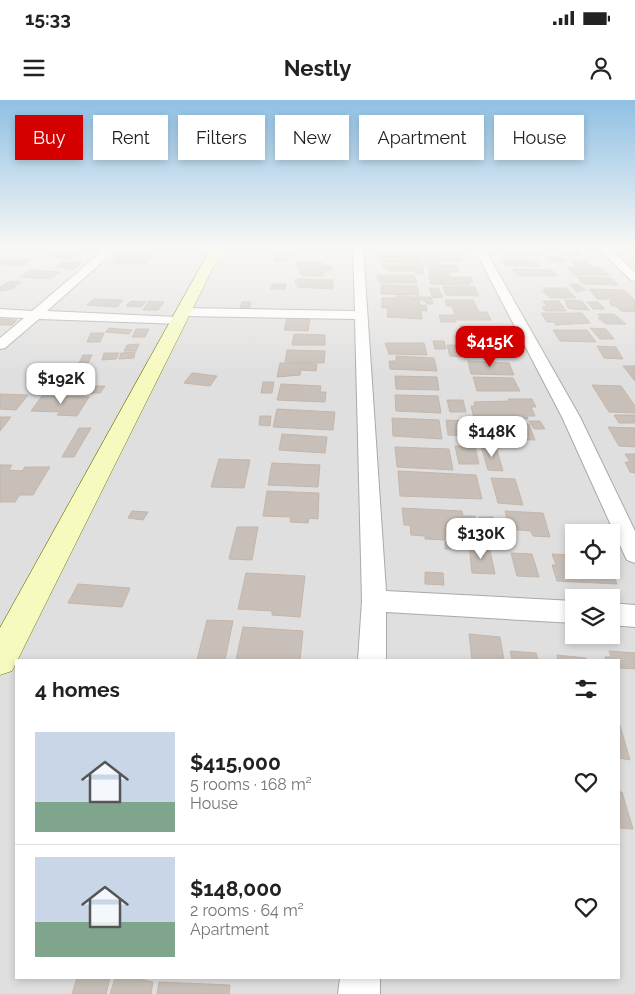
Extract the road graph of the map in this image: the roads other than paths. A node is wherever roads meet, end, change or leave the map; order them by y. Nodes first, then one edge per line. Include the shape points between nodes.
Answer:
1 (64, 290) edge
2 (195, 290) edge
3 (360, 290) edge
4 (502, 290) edge
5 (0, 313) edge
6 (34, 315) junction
7 (361, 315) junction
8 (181, 316) junction
9 (0, 346) edge
10 (635, 554) edge
11 (374, 601) junction
12 (565, 612) edge
13 (620, 615) edge
14 (635, 616) edge
15 (372, 659) edge
16 (0, 660) edge
17 (360, 979) edge
18 (359, 994) edge

1 - 6 street
2 - 8 street
3 - 7 street
4 - 10 street via 571,417
5 - 6 street
6 - 8 street
6 - 9 street
7 - 8 street
7 - 11 street
8 - 16 street
11 - 12 street
11 - 15 street
13 - 14 street
17 - 18 street

